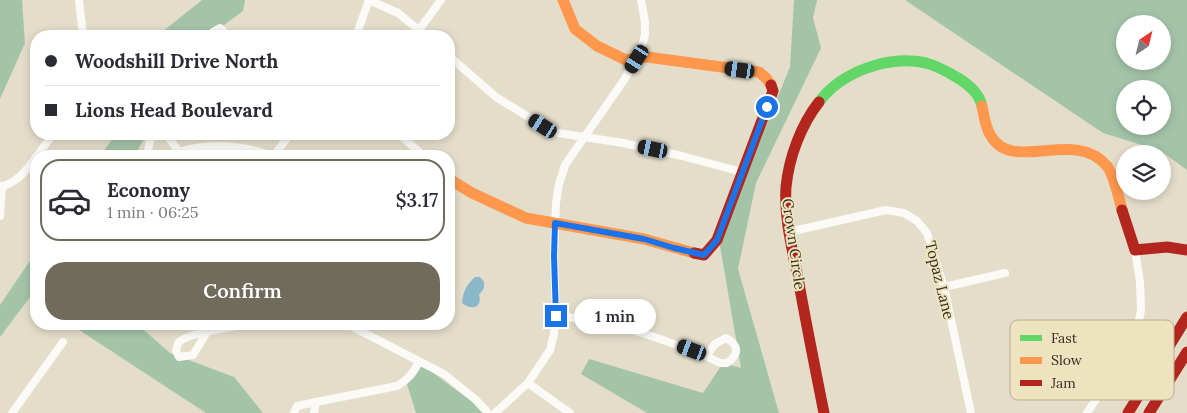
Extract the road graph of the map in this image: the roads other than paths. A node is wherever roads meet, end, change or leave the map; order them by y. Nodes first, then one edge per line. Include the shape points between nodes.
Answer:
1 (79, 0) edge
2 (369, 0) edge
3 (441, 0) edge
4 (563, 0) edge
5 (641, 0) edge
6 (82, 30) edge
7 (358, 30) edge
8 (418, 30) joint
9 (637, 59) junction
10 (455, 61) edge
11 (582, 138) junction
12 (48, 140) edge
13 (406, 140) edge
14 (41, 150) edge
15 (189, 150) edge
16 (257, 150) edge
17 (417, 150) edge
18 (30, 164) edge
19 (742, 172) junction
20 (455, 182) edge
21 (1, 186) edge
22 (0, 216) edge
23 (555, 223) junction
24 (789, 232) junction
25 (1135, 250) junction
26 (1187, 250) edge
27 (1005, 273) dead end
28 (944, 286) junction
29 (556, 316) junction
30 (1187, 317) edge
31 (1139, 320) edge
32 (217, 330) edge
33 (358, 330) edge
34 (206, 332) dead end
35 (1174, 338) edge
36 (63, 342) dead end
37 (1187, 344) edge
38 (1187, 352) edge
39 (706, 356) dead end
40 (419, 362) junction
41 (1177, 368) junction
42 (1174, 373) edge
43 (528, 383) junction
44 (1095, 400) edge
45 (1136, 400) edge
46 (1157, 400) edge
47 (316, 402) junction
48 (12, 413) edge
49 (294, 413) edge
50 (314, 413) edge
51 (488, 413) edge
52 (495, 413) edge
53 (570, 413) edge
54 (824, 413) edge
55 (971, 413) edge
56 (1087, 413) edge
57 (1128, 413) edge
58 (1149, 413) edge

1 - 6 street
2 - 7 street
2 - 8 street via 398,13
3 - 8 street
4 - 9 street via 575,29 597,46 626,60
5 - 9 street via 645,35
9 - 11 street
9 - 19 street via 647,57 759,72 772,83 773,91
10 - 11 street via 496,97 535,121 558,133
11 - 19 street via 623,143
11 - 23 street via 563,171
12 - 14 street
13 - 17 street
15 - 16 street via 225,145
18 - 21 street via 16,179
19 - 23 street via 717,240 704,255 644,239
20 - 23 street via 526,218
21 - 22 street
23 - 29 street
24 - 25 street, Crown Circle via 786,188 790,166 800,135 821,98 852,75 871,66 922,62 946,71 972,88 981,101 987,128 998,145 1035,154 1072,148 1100,158 1110,168
24 - 28 street, Topaz Lane via 886,210 904,214 918,221 928,233
24 - 54 street, Crown Circle
25 - 26 street via 1162,246
25 - 31 street, Crown Circle via 1140,282
27 - 28 street
28 - 55 street, Topaz Lane
29 - 39 street via 609,323 650,334
29 - 43 street via 550,350
30 - 35 street
32 - 34 street
33 - 40 street
36 - 48 street
37 - 41 street
38 - 41 street
40 - 47 street via 412,375 397,386
40 - 51 street via 444,374
41 - 42 street
43 - 52 street
43 - 53 street
44 - 56 street, Crown Circle
45 - 57 street
46 - 58 street
47 - 49 street via 298,406
47 - 50 street

